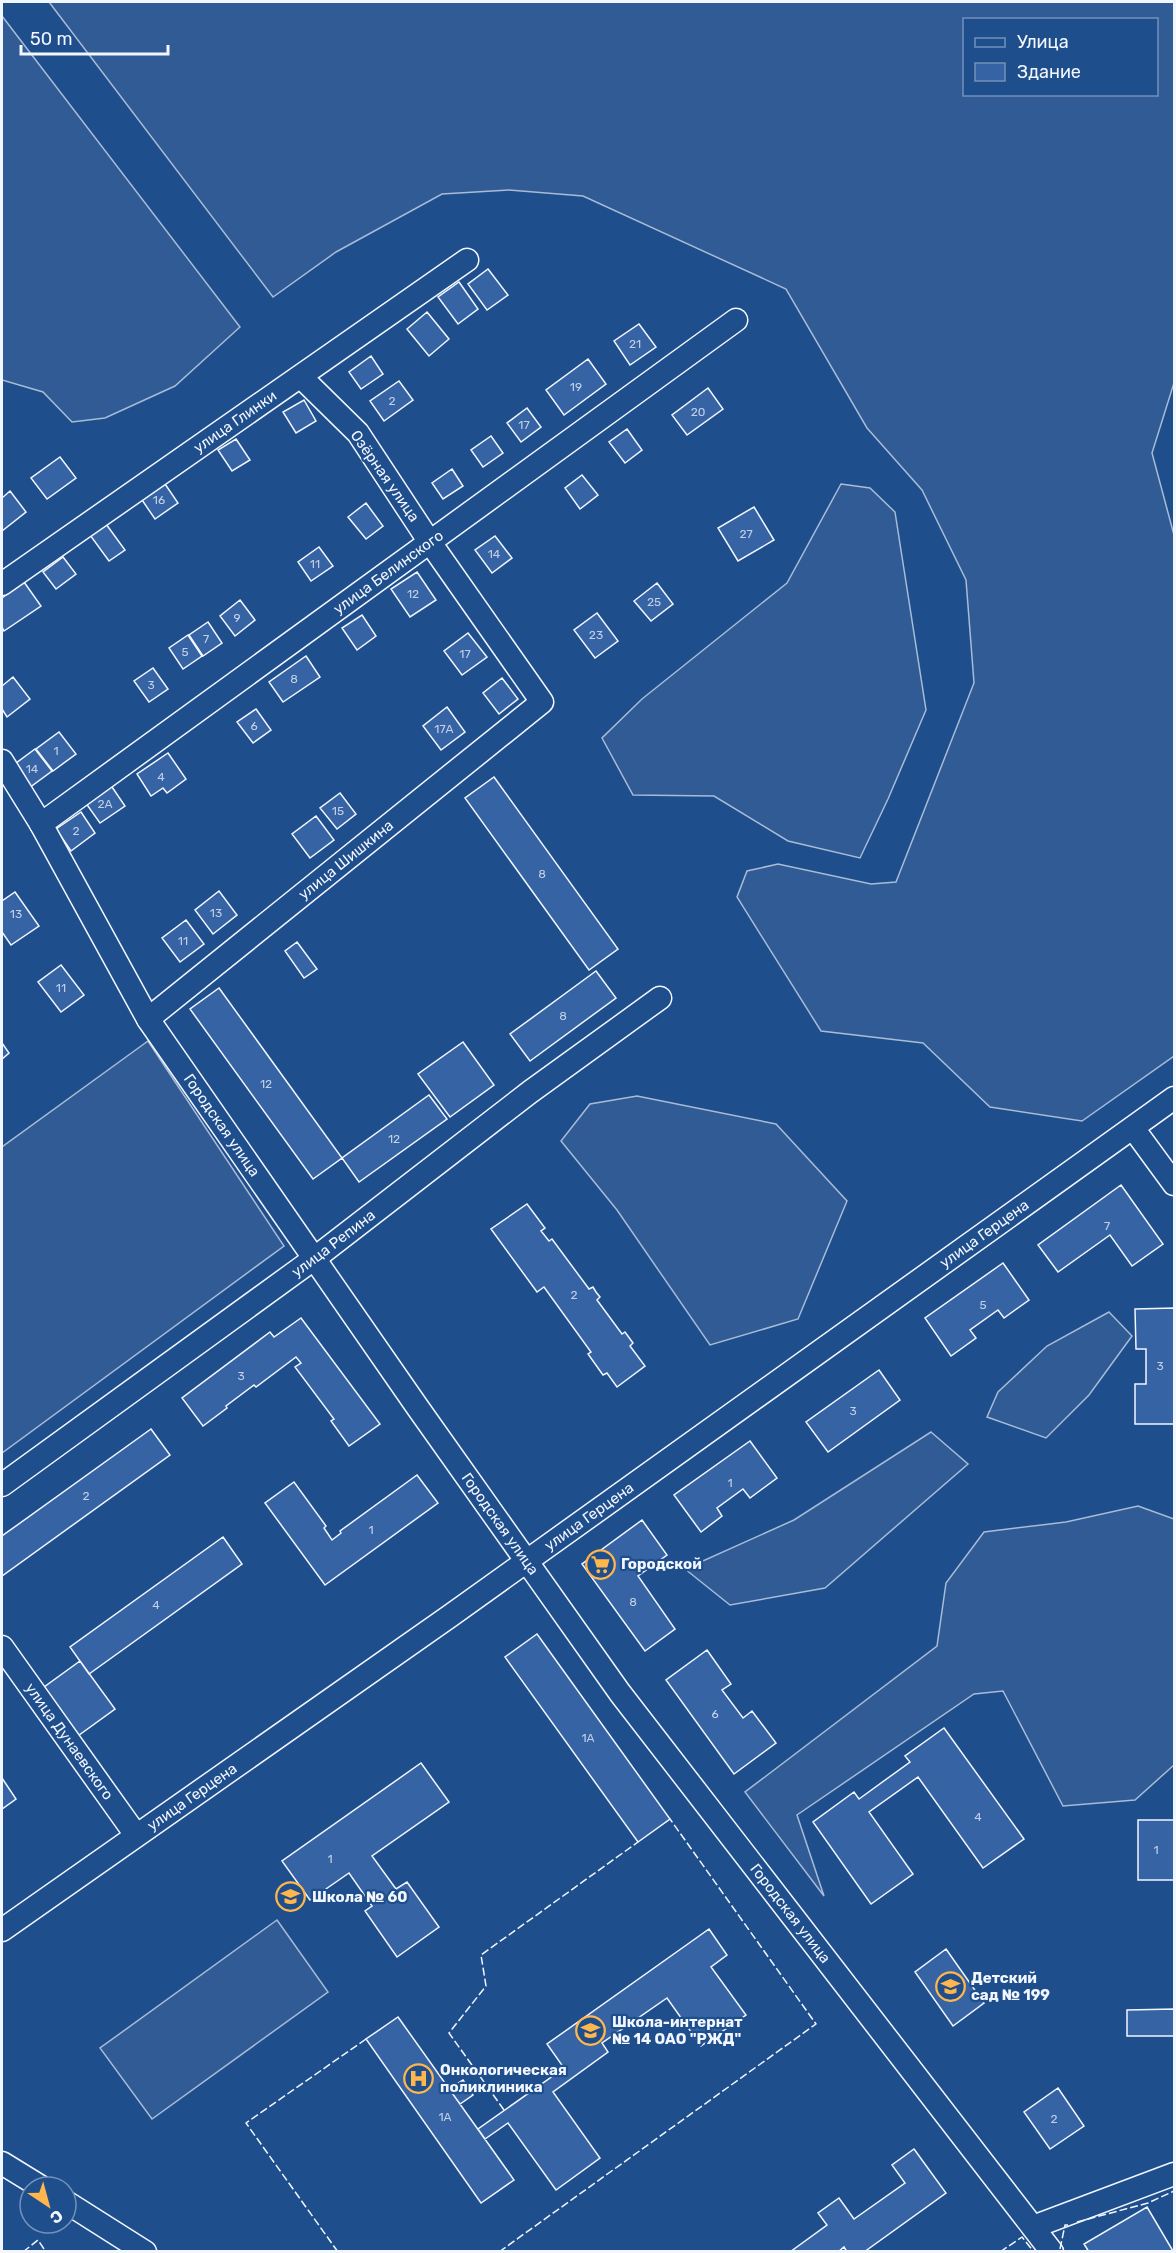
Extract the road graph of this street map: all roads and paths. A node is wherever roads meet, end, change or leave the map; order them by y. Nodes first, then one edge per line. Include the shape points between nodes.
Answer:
1 (467, 260) dead end
2 (736, 320) dead end
3 (301, 377) junction
4 (429, 541) junction
5 (2, 584) edge
6 (542, 702) joint
7 (2, 761) edge
8 (41, 824) junction
9 (660, 998) dead end
10 (148, 1019) junction
11 (1174, 1098) edge
12 (1133, 1128) junction
13 (1174, 1184) edge
14 (315, 1258) junction
15 (2, 1485) edge
16 (526, 1561) junction
17 (2, 1647) edge
18 (136, 1835) junction
19 (2, 1930) edge
20 (2, 2163) edge
21 (1174, 2174) edge
22 (22, 2175) edge
23 (78, 2210) edge
24 (1033, 2227) junction
25 (146, 2252) edge
26 (1052, 2252) edge

1 - 3 street, улица Глинки
2 - 4 street, улица Белинского
3 - 4 street, Озёрная улица via 358,434
3 - 5 street, улица Глинки
4 - 6 street, Озёрная улица
4 - 8 street, улица Белинского
6 - 10 street, улица Шишкина
7 - 8 street, Городская улица
8 - 10 street, Городская улица
9 - 14 street, улица Репина via 530,1092
10 - 14 street, Городская улица
11 - 12 street, улица Герцена
12 - 13 street
12 - 16 street, улица Герцена
14 - 15 street, улица Репина
14 - 16 street, Городская улица
16 - 18 street, улица Герцена
16 - 24 street, Городская улица via 620,1693
17 - 18 street, улица Дунаевского
18 - 19 street, улица Герцена
20 - 22 street
21 - 24 street
23 - 25 street
24 - 26 street, Городская улица

